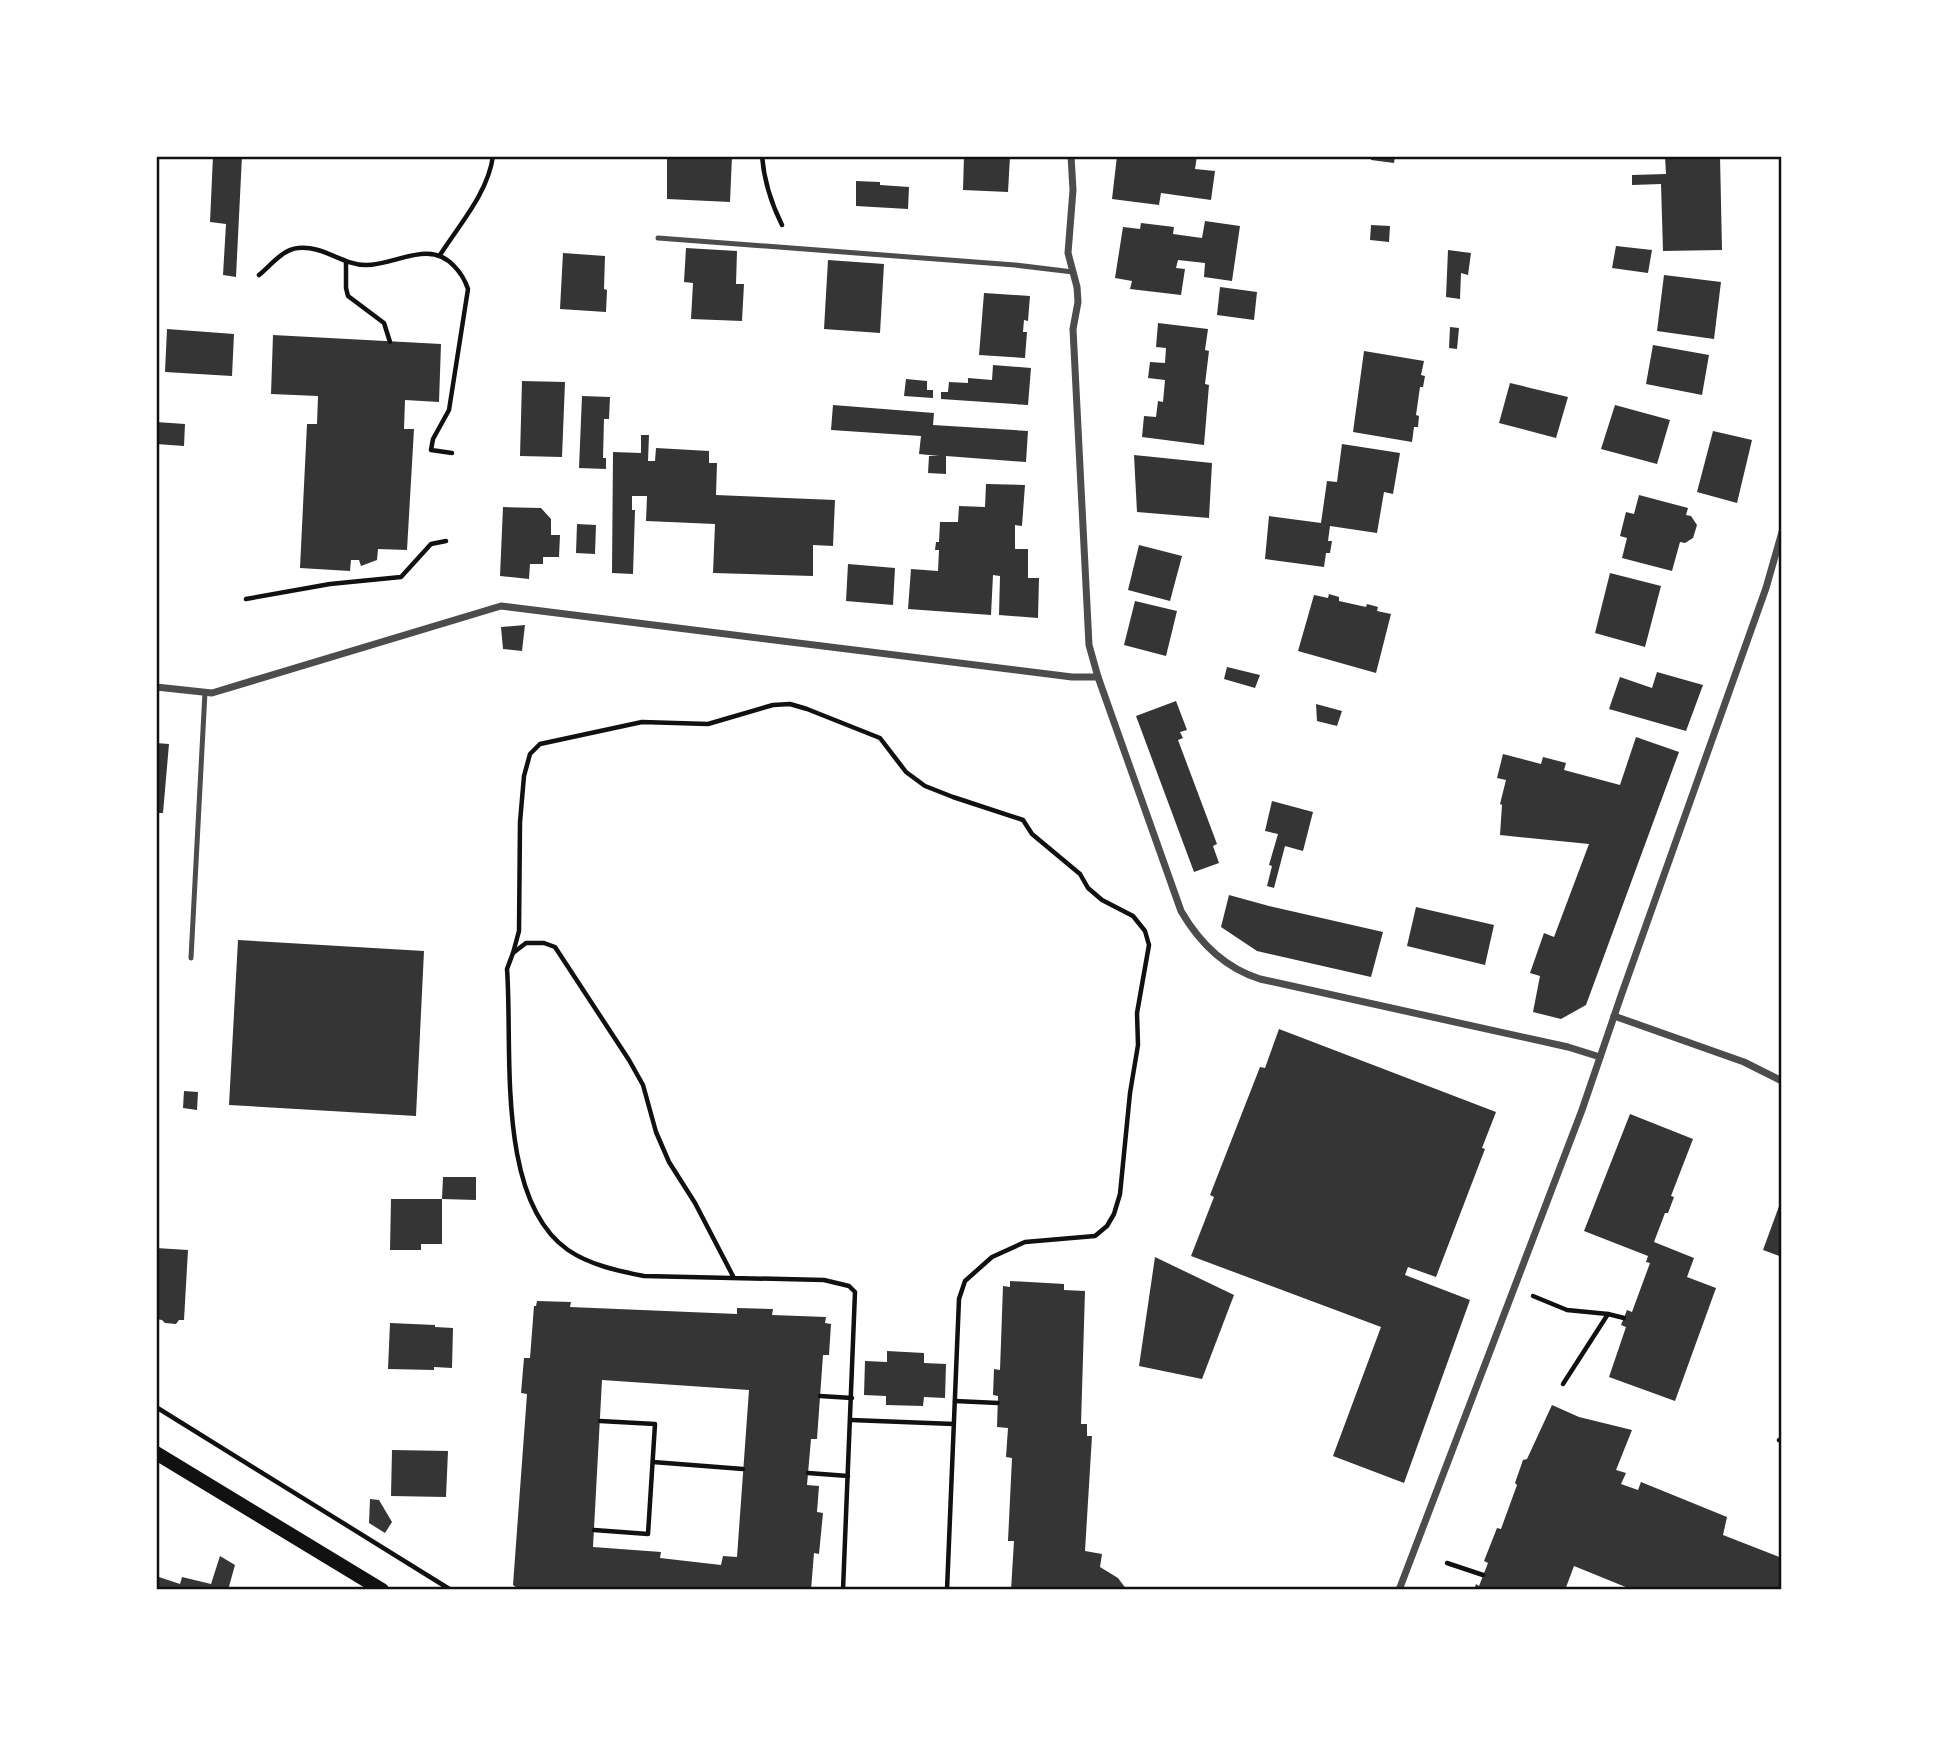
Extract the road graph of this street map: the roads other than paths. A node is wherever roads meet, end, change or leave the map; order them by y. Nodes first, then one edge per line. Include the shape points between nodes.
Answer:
1 (1071, 156) edge
2 (659, 239) dead end
3 (1073, 272) junction
4 (1782, 532) edge
5 (1098, 677) junction
6 (156, 687) edge
7 (205, 692) junction
8 (191, 958) dead end
9 (1614, 1016) junction
10 (1600, 1057) junction
11 (1782, 1081) edge
12 (156, 1453) edge
13 (382, 1590) edge
14 (1399, 1590) edge

1 - 3 street via 1068,244
2 - 3 lane
3 - 5 street via 1078,302 1073,329 1088,632
4 - 9 street
5 - 7 street via 500,606
5 - 10 street via 1181,911 1194,933 1223,960 1260,979
6 - 7 street
7 - 8 lane
9 - 10 street
9 - 11 street via 1732,1057
10 - 14 street
12 - 13 main road

